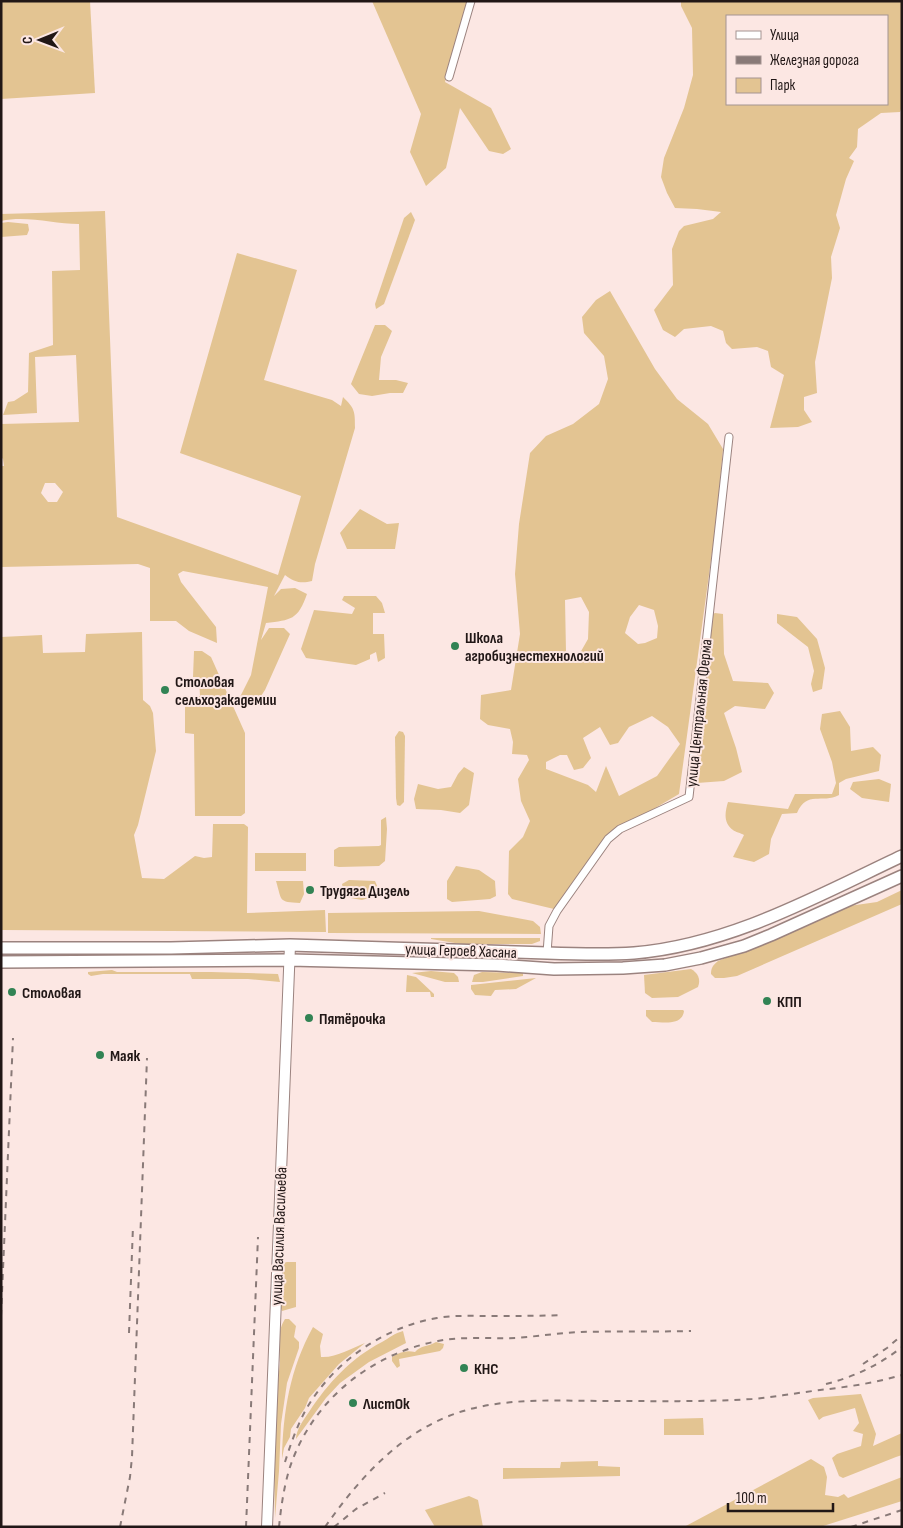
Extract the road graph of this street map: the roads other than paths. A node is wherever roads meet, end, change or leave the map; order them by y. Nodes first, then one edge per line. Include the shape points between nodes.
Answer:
1 (471, 1) edge
2 (448, 77) dead end
3 (729, 437) dead end
4 (902, 856) edge
5 (902, 876) edge
6 (290, 945) junction
7 (1, 948) edge
8 (547, 953) junction
9 (290, 960) junction
10 (1, 962) edge
11 (267, 1527) edge

1 - 2 street
3 - 8 street, улица Центральная Ферма via 689,797 626,826 608,839 557,911 549,926
4 - 8 main road, улица Героев Хасана via 767,918 698,942 635,953
5 - 9 main road, улица Героев Хасана via 771,936 709,956 665,965 554,969
6 - 7 main road, улица Героев Хасана
6 - 8 main road, улица Героев Хасана
6 - 9 main road, улица Василия Васильева
9 - 10 main road, улица Героев Хасана
9 - 11 main road, улица Василия Васильева

